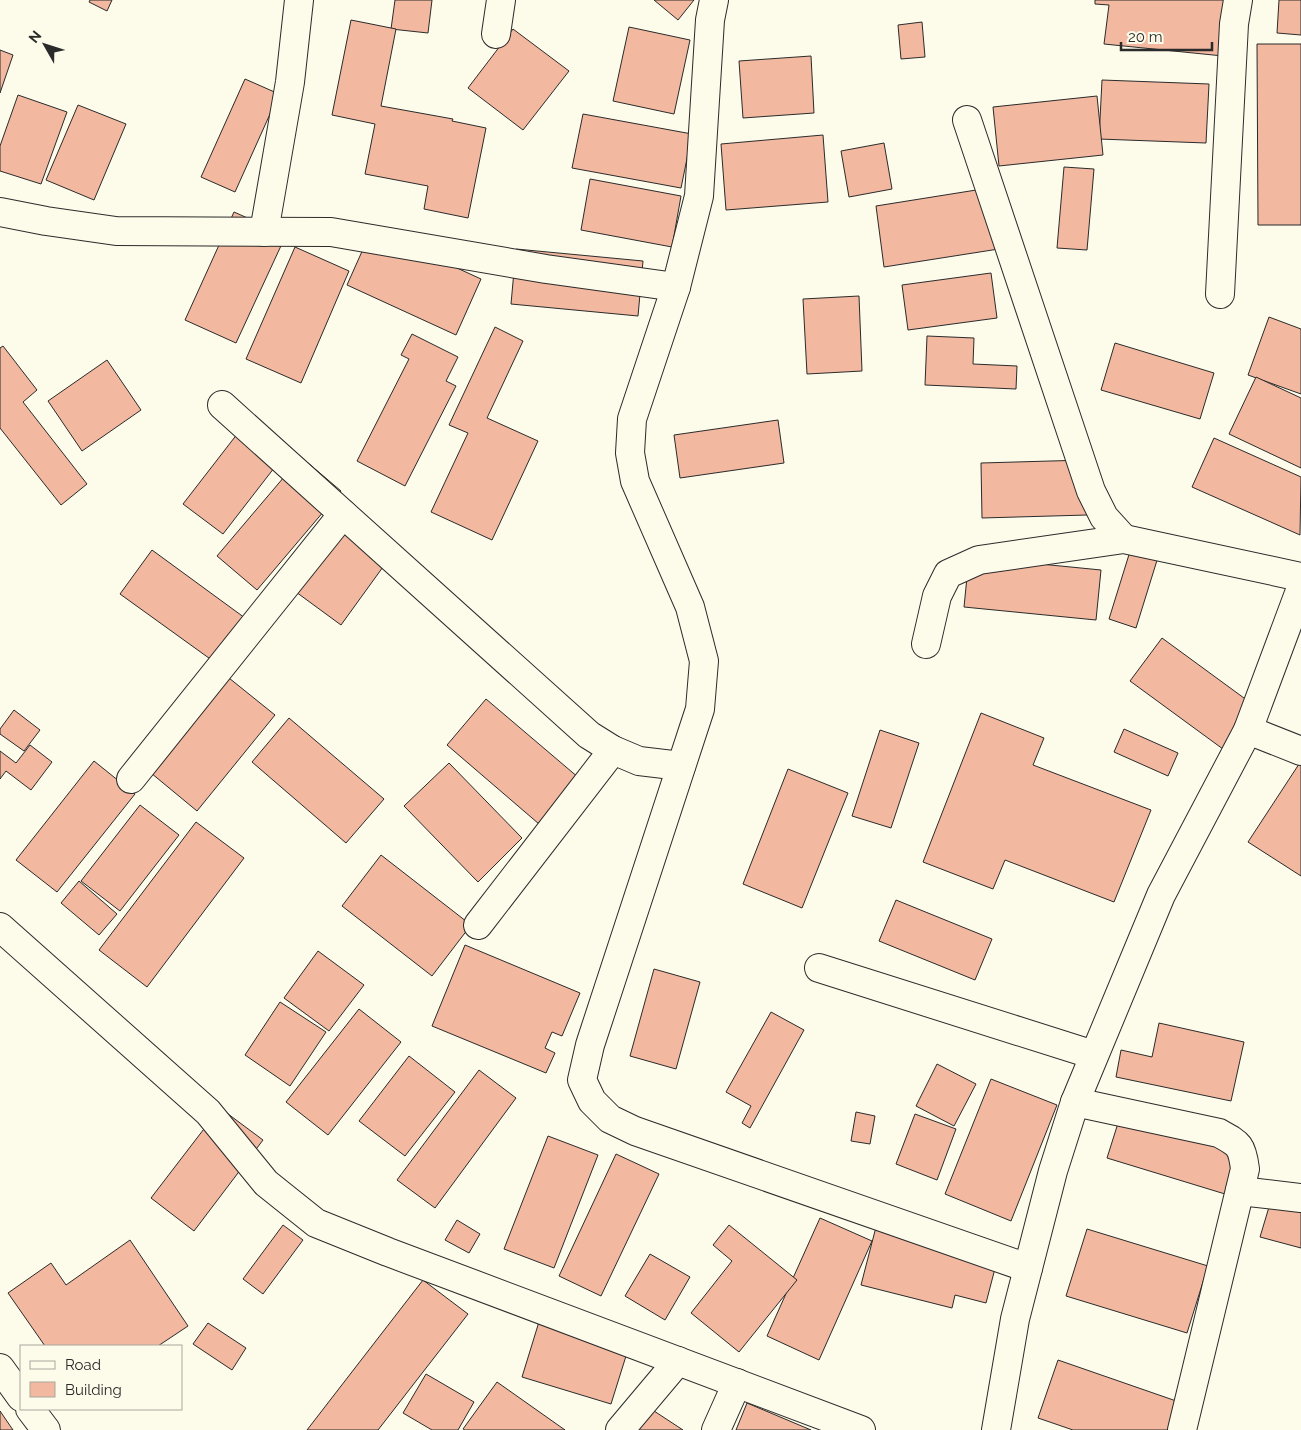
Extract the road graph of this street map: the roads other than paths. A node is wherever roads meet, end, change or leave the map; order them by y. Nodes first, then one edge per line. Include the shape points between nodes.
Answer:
1 (299, 0) edge
2 (501, 0) edge
3 (714, 0) edge
4 (1238, 0) edge
5 (496, 34) dead end
6 (967, 120) dead end
7 (0, 212) edge
8 (264, 232) junction
9 (676, 287) junction
10 (1220, 294) dead end
11 (222, 405) dead end
12 (343, 514) junction
13 (1124, 539) junction
14 (1301, 577) edge
15 (1301, 588) edge
16 (926, 644) dead end
17 (1248, 730) junction
18 (612, 750) junction
19 (1301, 751) edge
20 (681, 766) junction
21 (131, 779) dead end
22 (478, 924) dead end
23 (0, 927) edge
24 (819, 968) dead end
25 (1094, 1055) junction
26 (1075, 1102) junction
27 (1240, 1191) junction
28 (1301, 1198) edge
29 (1028, 1268) junction
30 (678, 1361) junction
31 (0, 1368) edge
32 (736, 1383) junction
33 (20, 1395) edge
34 (31, 1410) edge
35 (46, 1430) edge
36 (620, 1430) edge
37 (716, 1430) edge
38 (861, 1430) edge
39 (996, 1430) edge
40 (1182, 1430) edge

1 - 8 street via 290,82
2 - 5 street
3 - 9 street via 699,196
4 - 10 street via 1233,34
6 - 13 street via 1091,491 1104,517
7 - 8 street via 116,231
8 - 9 street via 331,232
9 - 20 street via 632,419 630,453 635,481 690,607 704,661 700,709
11 - 12 street
12 - 18 street via 589,735
12 - 21 street
13 - 14 street
13 - 16 street via 979,560 948,574 937,596
15 - 17 street
17 - 19 street
17 - 25 street via 1161,894
18 - 20 street via 639,761
18 - 22 street
20 - 29 street via 590,1045 582,1080 592,1101 610,1119 634,1131
23 - 30 street via 208,1112 266,1183 316,1222
24 - 25 street
25 - 26 street
26 - 27 street via 1219,1133 1235,1142 1243,1152 1245,1169
26 - 29 street
27 - 28 street
27 - 40 street
29 - 39 street via 1015,1319
30 - 32 street
30 - 36 street
31 - 33 street
32 - 37 street
32 - 38 street
34 - 35 street

